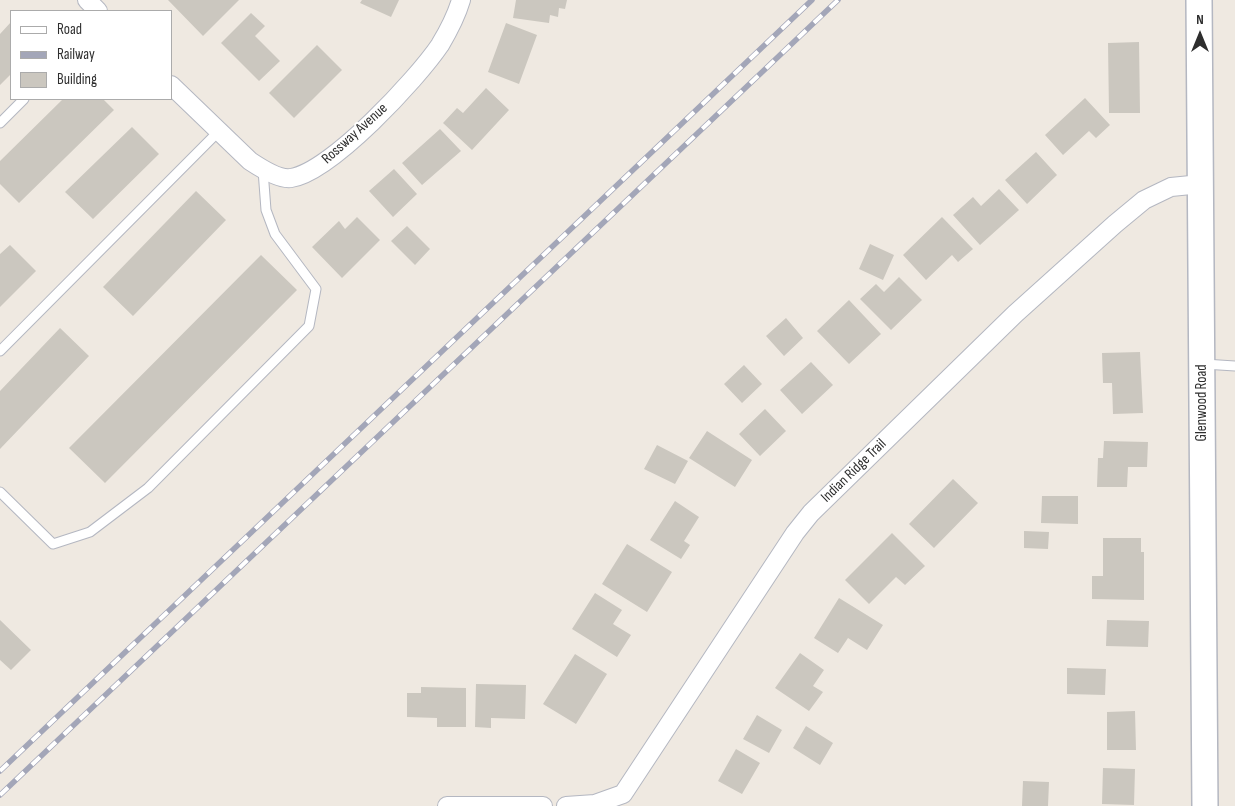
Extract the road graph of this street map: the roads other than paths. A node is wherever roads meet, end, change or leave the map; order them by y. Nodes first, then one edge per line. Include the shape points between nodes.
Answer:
1 (87, 0) edge
2 (461, 0) edge
3 (1199, 0) edge
4 (97, 10) edge
5 (172, 86) edge
6 (23, 100) edge
7 (0, 122) edge
8 (219, 131) junction
9 (264, 170) junction
10 (1201, 184) junction
11 (0, 351) edge
12 (1201, 364) junction
13 (1235, 366) edge
14 (0, 492) edge
15 (447, 806) edge
16 (544, 806) edge
17 (566, 806) edge
18 (1205, 806) edge

1 - 4 street
2 - 9 street, Rossway Avenue via 456,18 439,46 359,134 305,174 289,179
3 - 10 street, Glenwood Road
5 - 8 street, Rossway Avenue
6 - 7 lane
8 - 9 street, Rossway Avenue
8 - 11 lane
9 - 14 lane via 266,210 275,234 316,289 309,326 148,488 90,532 53,544
10 - 12 street, Glenwood Road
10 - 17 street, Indian Ridge Trail via 1171,187 1144,200 1015,314 888,438 795,533 623,794 595,804
12 - 13 lane
12 - 18 street, Glenwood Road
15 - 16 street

